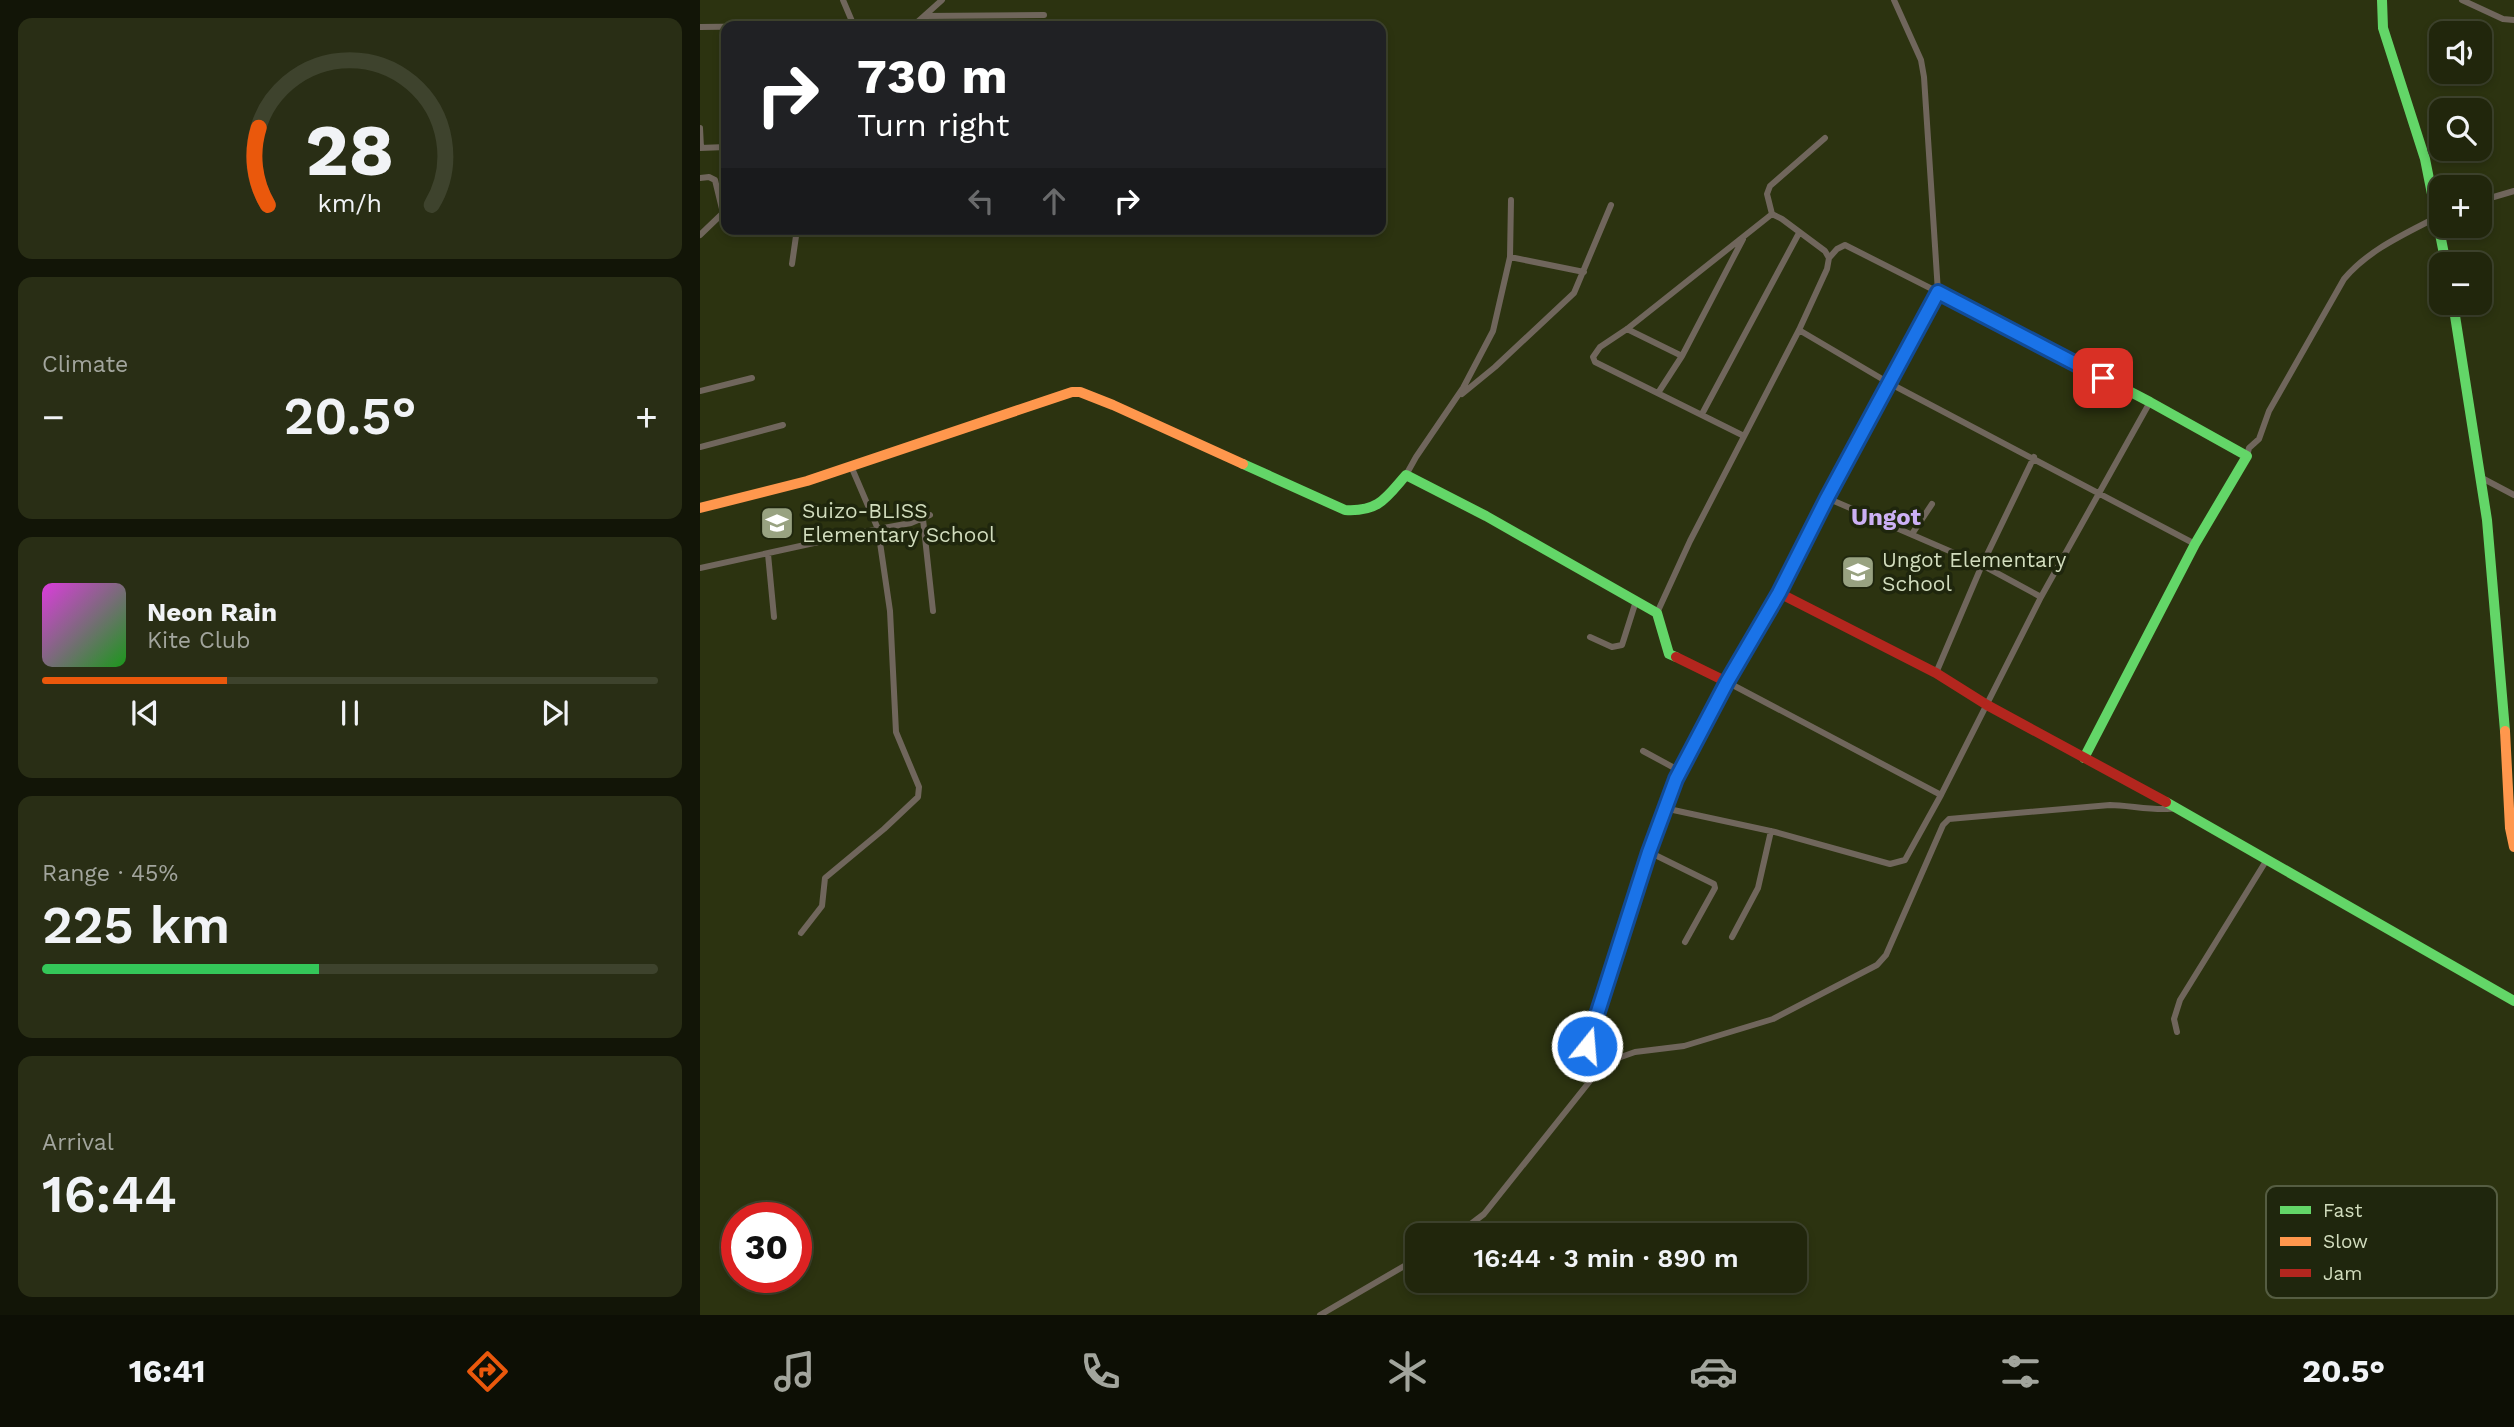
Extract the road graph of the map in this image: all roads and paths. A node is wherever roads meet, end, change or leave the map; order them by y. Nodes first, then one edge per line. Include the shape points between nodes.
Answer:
1 (843, 0) edge
2 (942, 0) edge
3 (1894, 0) edge
4 (2382, 0) edge
5 (2462, 0) edge
6 (2479, 4) edge
7 (1044, 15) dead end
8 (925, 16) junction
9 (2514, 20) edge
10 (852, 21) edge
11 (920, 21) edge
12 (721, 26) edge
13 (700, 27) edge
14 (700, 128) edge
15 (1825, 138) dead end
16 (721, 147) edge
17 (701, 148) edge
18 (2429, 175) edge
19 (700, 178) edge
20 (2514, 191) edge
21 (2492, 197) edge
22 (721, 199) edge
23 (1511, 200) dead end
24 (1611, 205) dead end
25 (1772, 214) junction
26 (721, 215) edge
27 (2429, 222) edge
28 (1798, 233) junction
29 (700, 235) edge
30 (796, 235) edge
31 (1744, 236) junction
32 (1510, 257) junction
33 (1829, 258) junction
34 (792, 264) dead end
35 (1584, 272) junction
36 (1938, 292) junction
37 (2455, 315) edge
38 (1627, 329) junction
39 (1799, 330) junction
40 (1480, 356) junction
41 (1682, 356) junction
42 (1495, 367) junction
43 (752, 378) dead end
44 (1889, 383) junction
45 (700, 391) edge
46 (1658, 393) junction
47 (1455, 400) junction
48 (2151, 402) junction
49 (1702, 414) junction
50 (783, 425) dead end
51 (1744, 436) junction
52 (700, 447) edge
53 (2247, 456) junction
54 (2034, 457) junction
55 (851, 465) junction
56 (1406, 475) junction
57 (2480, 477) junction
58 (2101, 494) junction
59 (2514, 495) edge
60 (1827, 498) junction
61 (1932, 504) dead end
62 (700, 508) edge
63 (878, 529) junction
64 (1912, 534) junction
65 (2194, 544) junction
66 (768, 554) junction
67 (1982, 565) junction
68 (700, 568) edge
69 (1779, 593) junction
70 (2041, 597) junction
71 (1636, 601) junction
72 (933, 611) dead end
73 (1657, 612) junction
74 (774, 617) dead end
75 (1590, 637) dead end
76 (1936, 673) junction
77 (1727, 682) junction
78 (1987, 705) junction
79 (1643, 751) dead end
80 (2084, 758) junction
81 (1680, 771) junction
82 (1941, 795) junction
83 (1664, 808) junction
84 (2176, 808) junction
85 (1771, 831) junction
86 (2514, 847) edge
87 (1649, 852) junction
88 (2266, 861) junction
89 (801, 933) dead end
90 (1732, 937) dead end
91 (1685, 942) dead end
92 (2514, 1001) edge
93 (2177, 1032) dead end
94 (1594, 1076) junction
95 (1472, 1223) edge
96 (1405, 1266) edge
97 (1320, 1315) edge

1 - 10 street
2 - 8 street
3 - 36 street via 1924,77
4 - 18 street via 2383,28
5 - 6 street
6 - 9 street via 2503,19
7 - 8 street
8 - 11 street
12 - 13 street
14 - 17 street
15 - 25 street via 1770,187
16 - 17 street
19 - 22 street via 715,180
20 - 21 street
23 - 32 street
24 - 35 street
25 - 28 street
25 - 31 street
26 - 29 street
27 - 53 street via 2380,248 2344,279
28 - 33 street
28 - 49 street
30 - 34 street
31 - 38 street
31 - 41 street
32 - 35 street
32 - 40 street via 1493,331
33 - 36 street via 1845,245
33 - 39 street
35 - 42 street via 1574,293
36 - 44 street
36 - 48 street
37 - 57 street
38 - 41 street
38 - 46 street via 1594,353 1595,362
39 - 44 street
39 - 51 street
40 - 42 street
40 - 47 street
41 - 46 street
42 - 47 street
43 - 45 street
44 - 54 street
44 - 60 street
46 - 49 street
47 - 56 street
48 - 53 street
48 - 58 street
49 - 51 street
50 - 52 street
51 - 73 street
53 - 65 street
54 - 58 street
54 - 67 street
55 - 56 street via 1073,391 1345,510 1376,508
55 - 62 street via 792,486
55 - 63 street
56 - 71 street
57 - 59 street
57 - 86 street
58 - 65 street
58 - 70 street
60 - 64 street
60 - 69 street
61 - 64 street
63 - 66 street
63 - 72 street via 926,517
63 - 89 street via 890,611 896,732 919,794 825,878 822,906
64 - 67 street
65 - 80 street
66 - 68 street
66 - 74 street
67 - 70 street
67 - 76 street
69 - 76 street
69 - 77 street
70 - 78 street
71 - 73 street
71 - 75 street via 1622,645 1612,647
73 - 77 street via 1669,654
76 - 78 street
77 - 81 street
77 - 82 street
78 - 80 street
78 - 82 street
79 - 81 street
80 - 84 street
81 - 83 street
82 - 85 street via 1901,863 1890,864
83 - 85 street
83 - 87 street
84 - 88 street
84 - 94 street via 2110,805 1948,819 1877,965 1773,1019 1684,1046 1626,1054
85 - 90 street via 1758,888
87 - 91 street via 1714,884
87 - 94 street via 1587,1046
88 - 92 street
88 - 93 street via 2180,999 2175,1009
94 - 95 street
96 - 97 street

